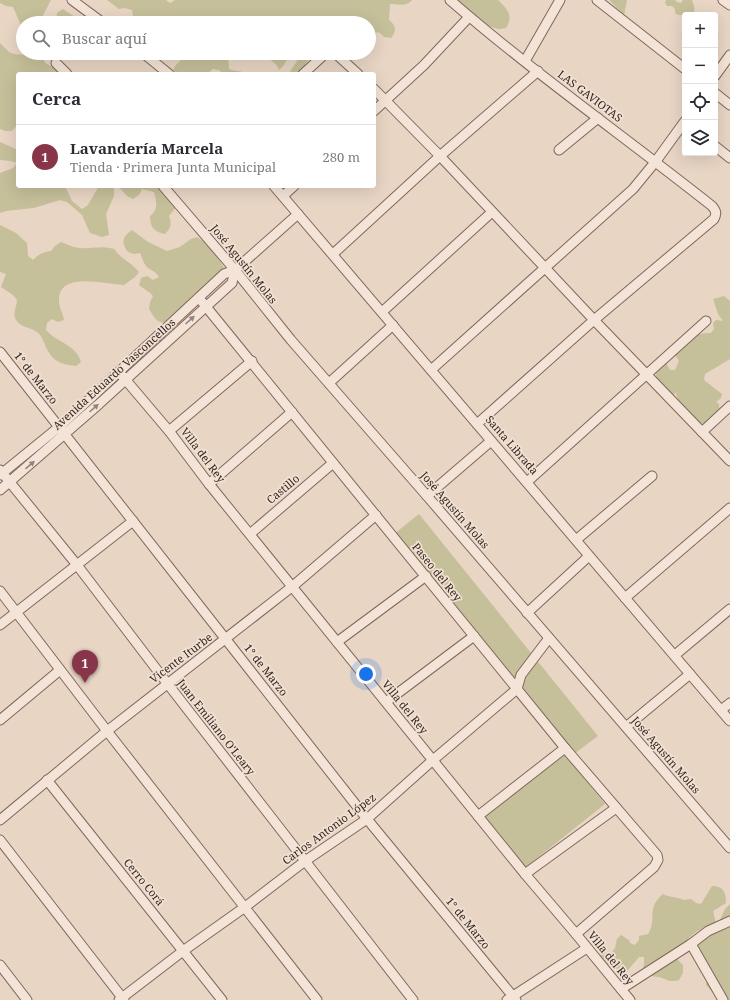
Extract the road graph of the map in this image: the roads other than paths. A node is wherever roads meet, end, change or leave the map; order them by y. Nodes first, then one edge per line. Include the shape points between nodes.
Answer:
1 (72, 0) edge
2 (450, 0) edge
3 (560, 0) edge
4 (597, 0) edge
5 (723, 0) edge
6 (730, 5) edge
7 (94, 16) edge
8 (469, 17) junction
9 (730, 55) edge
10 (152, 60) edge
11 (318, 60) edge
12 (343, 60) edge
13 (524, 61) junction
14 (56, 63) dead end
15 (682, 67) edge
16 (538, 71) junction
17 (65, 72) edge
18 (167, 72) edge
19 (305, 72) edge
20 (356, 72) edge
21 (718, 72) edge
22 (376, 91) edge
23 (718, 95) edge
24 (386, 100) junction
25 (730, 104) edge
26 (376, 109) edge
27 (598, 118) junction
28 (682, 126) edge
29 (718, 148) edge
30 (560, 150) dead end
31 (440, 156) junction
32 (730, 158) edge
33 (656, 162) junction
34 (165, 188) edge
35 (276, 188) edge
36 (292, 188) edge
37 (283, 196) junction
38 (492, 212) junction
39 (298, 214) junction
40 (334, 254) junction
41 (545, 268) junction
42 (235, 270) junction
43 (199, 298) junction
44 (206, 306) junction
45 (382, 312) junction
46 (594, 320) junction
47 (706, 321) dead end
48 (393, 325) junction
49 (0, 352) edge
50 (252, 361) junction
51 (431, 370) junction
52 (119, 372) junction
53 (648, 375) junction
54 (125, 379) junction
55 (329, 383) junction
56 (730, 406) edge
57 (292, 412) junction
58 (477, 424) junction
59 (62, 431) junction
60 (169, 431) junction
61 (702, 432) junction
62 (491, 441) junction
63 (730, 461) edge
64 (333, 463) junction
65 (1, 472) edge
66 (652, 476) dead end
67 (10, 482) junction
68 (527, 482) junction
69 (209, 484) junction
70 (0, 490) edge
71 (427, 496) junction
72 (730, 508) edge
73 (376, 515) junction
74 (133, 521) junction
75 (250, 534) junction
76 (576, 540) junction
77 (589, 556) junction
78 (77, 565) junction
79 (426, 576) junction
80 (293, 586) junction
81 (0, 591) edge
82 (625, 598) junction
83 (729, 611) edge
84 (16, 612) junction
85 (527, 612) junction
86 (0, 625) edge
87 (474, 636) junction
88 (549, 638) junction
89 (226, 639) junction
90 (337, 642) junction
91 (675, 656) junction
92 (60, 670) junction
93 (690, 674) junction
94 (167, 683) junction
95 (517, 689) junction
96 (386, 702) junction
97 (730, 703) edge
98 (721, 710) junction
99 (0, 720) edge
100 (730, 721) edge
101 (626, 727) junction
102 (106, 731) junction
103 (565, 748) junction
104 (433, 760) junction
105 (47, 780) junction
106 (616, 808) junction
107 (478, 816) junction
108 (367, 819) junction
109 (0, 820) edge
110 (0, 840) edge
111 (728, 841) edge
112 (305, 861) junction
113 (525, 874) junction
114 (245, 907) junction
115 (730, 921) edge
116 (576, 934) junction
117 (691, 944) junction
118 (587, 948) junction
119 (183, 951) junction
120 (0, 965) edge
121 (621, 989) junction
122 (122, 999) edge
123 (512, 999) edge
124 (27, 1000) edge
125 (222, 1000) edge
126 (317, 1000) edge
127 (413, 1000) edge
128 (630, 1000) edge
129 (723, 1000) edge

1 - 7 street
2 - 8 street, LAS GAVIOTAS
3 - 13 street
4 - 15 street
5 - 6 street
8 - 13 street, LAS GAVIOTAS
8 - 24 street via 424,65
9 - 21 street
10 - 18 street
11 - 19 street
12 - 20 street
13 - 16 street, LAS GAVIOTAS
14 - 17 street
16 - 27 street, LAS GAVIOTAS
16 - 31 street
22 - 24 street
23 - 25 street
24 - 26 street
24 - 31 street
27 - 30 street
27 - 33 street, LAS GAVIOTAS
28 - 33 street
29 - 32 street
31 - 38 street
31 - 40 street
33 - 41 street via 633,189
33 - 46 street, LAS GAVIOTAS via 716,210 716,214 714,219
34 - 42 street, José Agustín Molas
35 - 37 street, Santa Librada
36 - 37 street
37 - 39 street, Santa Librada
38 - 41 street
38 - 45 street
39 - 40 street, Santa Librada
39 - 42 street, Avenida Eduardo Vasconcellos
40 - 45 street, Santa Librada
41 - 46 street
41 - 51 street
42 - 43 street, Avenida Eduardo Vasconcellos via 224,274
42 - 44 street, Avenida Eduardo Vasconcellos via 232,283
42 - 55 street, José Agustín Molas
43 - 44 street, Paseo del Rey
43 - 52 street, Avenida Eduardo Vasconcellos
44 - 50 street, Paseo del Rey
54 -> 44 street, Avenida Eduardo Vasconcellos
45 - 48 street, Santa Librada
46 - 53 street
46 - 58 street
47 - 53 street
48 - 51 street, Santa Librada
48 - 55 street
49 - 59 street, 1° de Marzo
50 - 57 street, Paseo del Rey
50 - 60 street
51 - 58 street, Santa Librada
52 - 54 street, Villa del Rey
52 - 59 street, Avenida Eduardo Vasconcellos
53 - 61 street
53 - 68 street
59 -> 54 street, Avenida Eduardo Vasconcellos
54 - 60 street, Villa del Rey
55 - 71 street, José Agustín Molas
56 - 61 street
57 - 64 street, Paseo del Rey
57 - 69 street
58 - 62 street, Santa Librada
59 - 65 street, Avenida Eduardo Vasconcellos
67 -> 59 street, Avenida Eduardo Vasconcellos
59 - 74 street, 1° de Marzo
60 - 69 street, Villa del Rey
61 - 63 street
62 - 68 street, Santa Librada
62 - 71 street
64 - 73 street, Paseo del Rey
64 - 75 street, Castillo
65 - 67 street, Juan Emiliano O'Leary
66 - 76 street
67 - 70 street, Avenida Eduardo Vasconcellos
67 - 78 street, Juan Emiliano O'Leary
68 - 76 street, Santa Librada
69 - 75 street, Villa del Rey
71 - 85 street, José Agustín Molas
72 - 82 street
73 - 79 street, Paseo del Rey
73 - 80 street, Vicente Iturbe
74 - 78 street
74 - 89 street, 1° de Marzo
75 - 80 street, Villa del Rey
76 - 77 street, Santa Librada
77 - 82 street, Santa Librada
77 - 85 street
78 - 84 street
78 - 94 street, Juan Emiliano O'Leary
79 - 87 street, Paseo del Rey
79 - 90 street
80 - 89 street, Vicente Iturbe
80 - 90 street, Villa del Rey
81 - 84 street
82 - 91 street, Santa Librada
83 - 91 street
84 - 86 street
84 - 92 street
85 - 88 street, José Agustín Molas
87 - 95 street, Paseo del Rey
87 - 96 street
88 - 95 street, Carlos Antonio López via 522,675
88 - 101 street, José Agustín Molas
89 - 94 street, Vicente Iturbe
89 - 108 street, 1° de Marzo
90 - 96 street, Villa del Rey
91 - 93 street, Santa Librada
92 - 99 street
92 - 102 street
93 - 98 street, Santa Librada
93 - 101 street
94 - 102 street, Vicente Iturbe
94 - 112 street, Juan Emiliano O'Leary
95 - 103 street, Paseo del Rey
95 - 104 street, Carlos Antonio López
96 - 104 street, Villa del Rey
97 - 98 street
98 - 100 street, Santa Librada
101 - 111 street, José Agustín Molas
102 - 105 street, Vicente Iturbe
102 - 114 street
103 - 106 street, Paseo del Rey
103 - 107 street
104 - 107 street, Villa del Rey
104 - 108 street, Carlos Antonio López
105 - 109 street, Vicente Iturbe
105 - 119 street, Cerro Corá
106 - 113 street
106 - 116 street, Paseo del Rey via 658,860 654,867
107 - 113 street, Villa del Rey
108 - 112 street, Carlos Antonio López
108 - 123 street, 1° de Marzo
110 - 122 street
112 - 114 street, Carlos Antonio López
112 - 127 street, Juan Emiliano O'Leary
113 - 116 street, Villa del Rey
114 - 119 street, Carlos Antonio López
114 - 126 street
115 - 117 street
116 - 118 street, Villa del Rey
117 - 121 street
117 - 129 street
118 - 121 street, Villa del Rey
118 - 123 street
119 - 122 street, Carlos Antonio López
119 - 125 street, Cerro Corá
120 - 124 street
121 - 128 street, Villa del Rey

